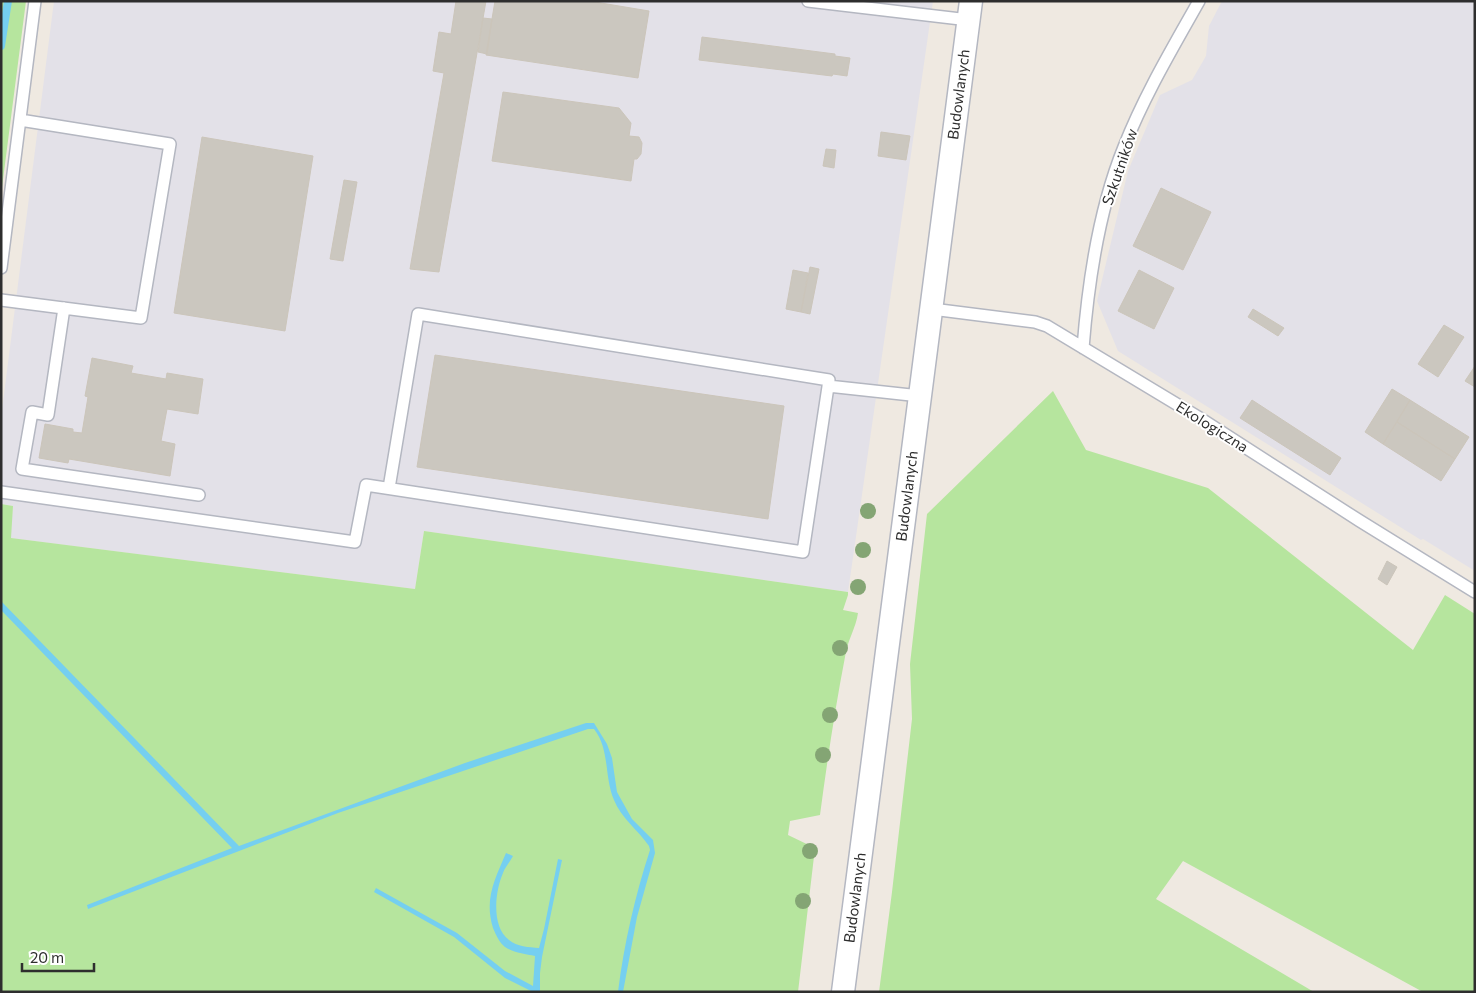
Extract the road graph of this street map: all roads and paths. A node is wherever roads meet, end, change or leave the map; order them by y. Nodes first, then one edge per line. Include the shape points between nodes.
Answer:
1 (35, 1) edge
2 (808, 1) edge
3 (1199, 1) edge
4 (970, 10) edge
5 (20, 120) junction
6 (1, 268) edge
7 (1, 300) edge
8 (64, 308) junction
9 (932, 309) junction
10 (1083, 348) junction
11 (828, 386) junction
12 (920, 396) junction
13 (389, 488) junction
14 (1, 492) edge
15 (199, 495) dead end
16 (1475, 592) edge
17 (843, 992) edge

1 - 5 lane
2 - 4 lane
3 - 10 lane, Szkutników via 1148,93 1124,148 1107,203 1090,280
4 - 9 street, Budowlanych
5 - 6 lane
5 - 8 lane via 170,144 142,318
7 - 8 lane
8 - 15 lane via 48,415 32,412 22,469
9 - 10 lane, Ekologiczna via 1040,323
9 - 12 street, Budowlanych
10 - 16 lane, Ekologiczna
11 - 12 lane
11 - 13 lane via 803,552
11 - 13 lane via 829,380 418,314
12 - 17 street, Budowlanych
13 - 14 lane via 366,485 355,542

